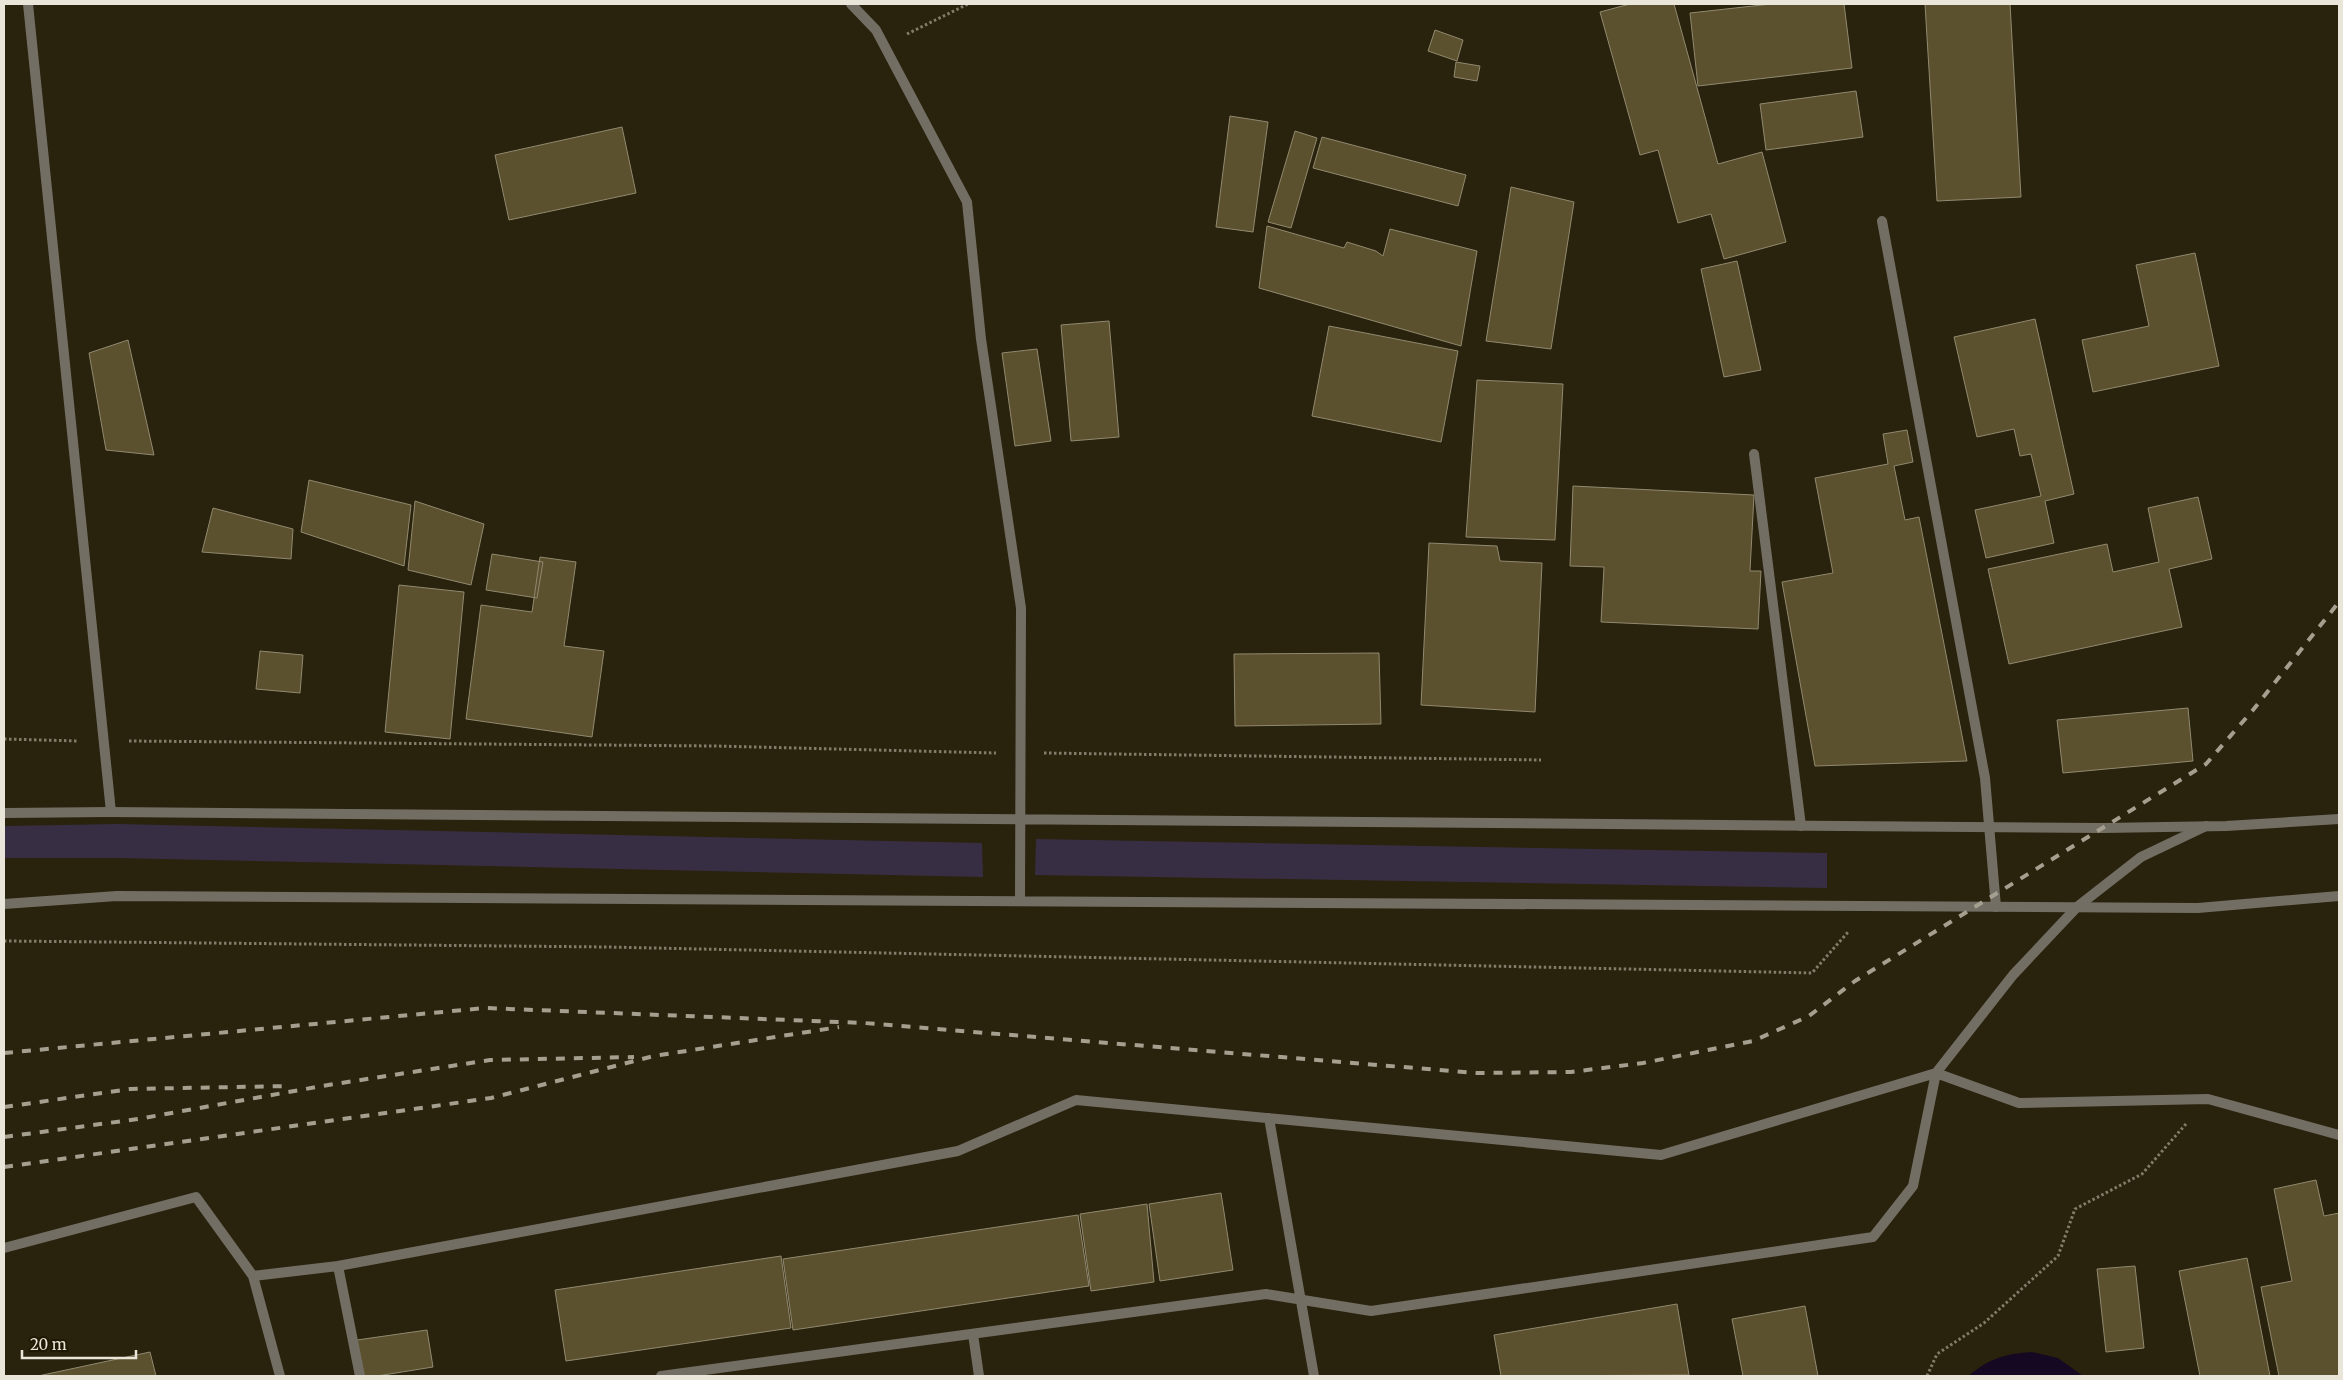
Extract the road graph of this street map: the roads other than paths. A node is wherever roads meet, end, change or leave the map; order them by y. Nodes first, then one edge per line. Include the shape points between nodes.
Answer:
1 (28, 4) edge
2 (851, 4) edge
3 (1882, 221) dead end
4 (1754, 454) dead end
5 (111, 812) junction
6 (4, 813) edge
7 (1019, 819) junction
8 (2339, 819) edge
9 (1801, 826) junction
10 (2206, 826) junction
11 (1989, 827) junction
12 (2339, 896) edge
13 (1020, 901) junction
14 (4, 904) edge
15 (1996, 907) junction
16 (2077, 908) junction
17 (1936, 1073) junction
18 (1269, 1118) junction
19 (2339, 1134) edge
20 (4, 1248) edge
21 (338, 1266) junction
22 (253, 1276) junction
23 (1301, 1300) junction
24 (973, 1334) junction
25 (280, 1376) edge
26 (360, 1376) edge
27 (660, 1376) edge
28 (978, 1376) edge
29 (1314, 1376) edge

1 - 5 street
2 - 7 street via 876,30 967,202 981,339 1021,608
3 - 11 street via 1985,778
4 - 9 street
5 - 6 street
5 - 7 street
7 - 9 street
7 - 13 street
8 - 10 street
9 - 11 street
10 - 11 street
10 - 16 street via 2140,857
11 - 15 street
12 - 16 street via 2198,908
13 - 14 street via 117,896
13 - 15 street
15 - 16 street
16 - 17 street via 2013,975
17 - 18 street via 1661,1155
17 - 19 street via 2019,1103 2208,1099
17 - 23 street via 1913,1186 1873,1237 1371,1311
18 - 21 street via 1076,1100 958,1151
18 - 23 street
20 - 22 street via 196,1197
21 - 22 street
21 - 26 street
22 - 25 street
23 - 24 street via 1266,1294
23 - 29 street
24 - 27 street
24 - 28 street

